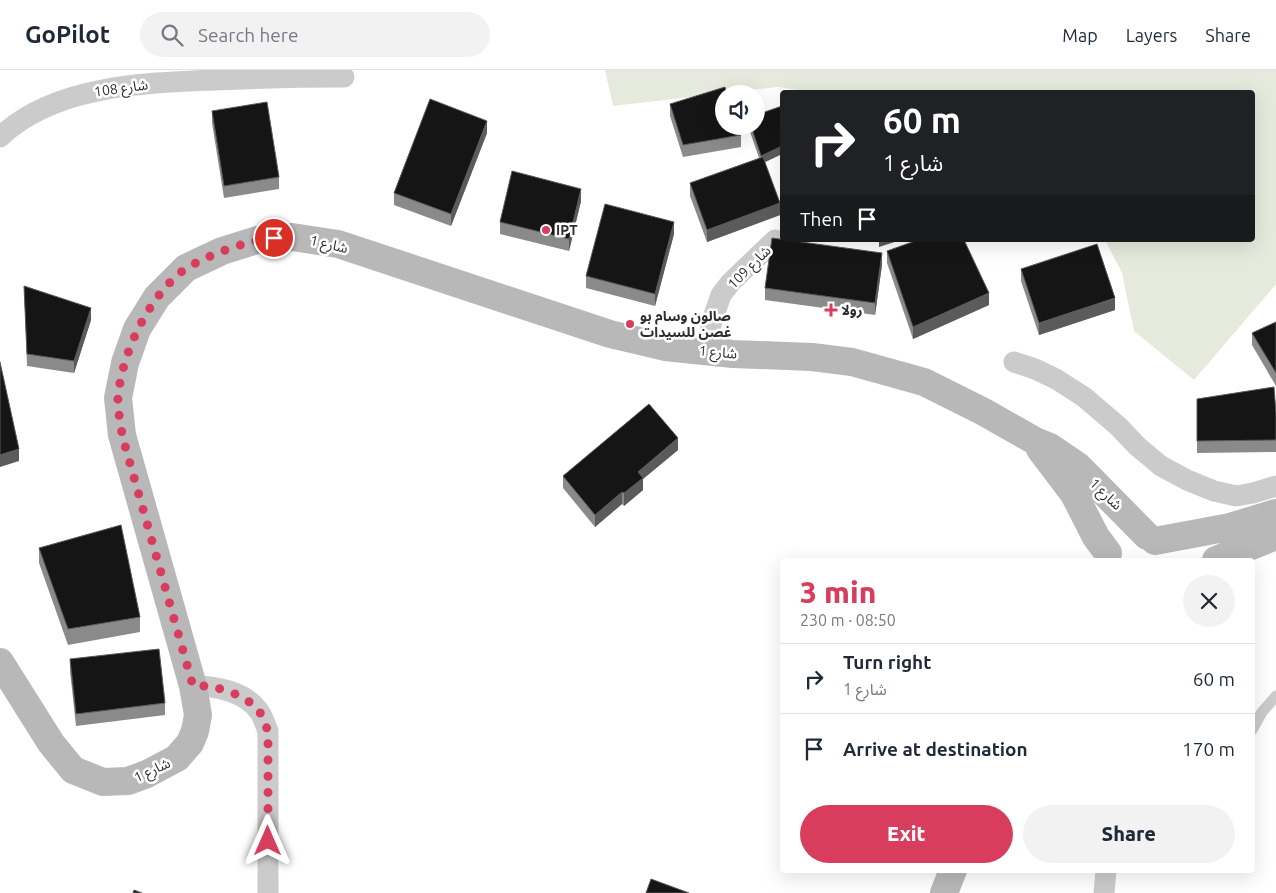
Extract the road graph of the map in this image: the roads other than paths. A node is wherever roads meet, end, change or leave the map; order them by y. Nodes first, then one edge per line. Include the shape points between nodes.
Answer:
1 (344, 77) dead end
2 (0, 137) edge
3 (775, 240) edge
4 (708, 352) junction
5 (1014, 362) dead end
6 (1035, 441) junction
7 (1276, 486) edge
8 (1276, 513) edge
9 (1276, 536) edge
10 (1156, 546) edge
11 (1106, 558) edge
12 (1221, 558) edge
13 (0, 662) edge
14 (193, 686) junction
15 (1276, 696) edge
16 (1255, 725) edge
17 (952, 873) edge
18 (1106, 873) edge
19 (268, 893) edge
20 (944, 893) edge
21 (1104, 893) edge

1 - 2 street, شارع 108 via 164,82 103,89 34,113
3 - 4 street, شارع 109 via 731,282 722,295 711,324
4 - 6 main road, شارع 1 via 812,357 893,372 954,396
4 - 14 main road, شارع 1 via 665,347 610,334 338,244 292,236 257,240 222,251 186,268 157,297 137,329 125,363 118,398 122,435
5 - 7 street via 1056,379 1084,397 1161,466 1187,480 1236,496
6 - 10 main road, شارع 1 via 1078,466
6 - 11 main road, شارع 1 via 1074,494
8 - 10 main road
9 - 12 main road
10 - 11 main road via 1138,534 1129,535 1113,544
13 - 14 main road, شارع 1 via 72,770 103,782 128,781 177,758 195,731 198,715
14 - 19 street via 212,686 247,700 259,710 268,731
15 - 16 lane
17 - 20 main road
18 - 21 street

